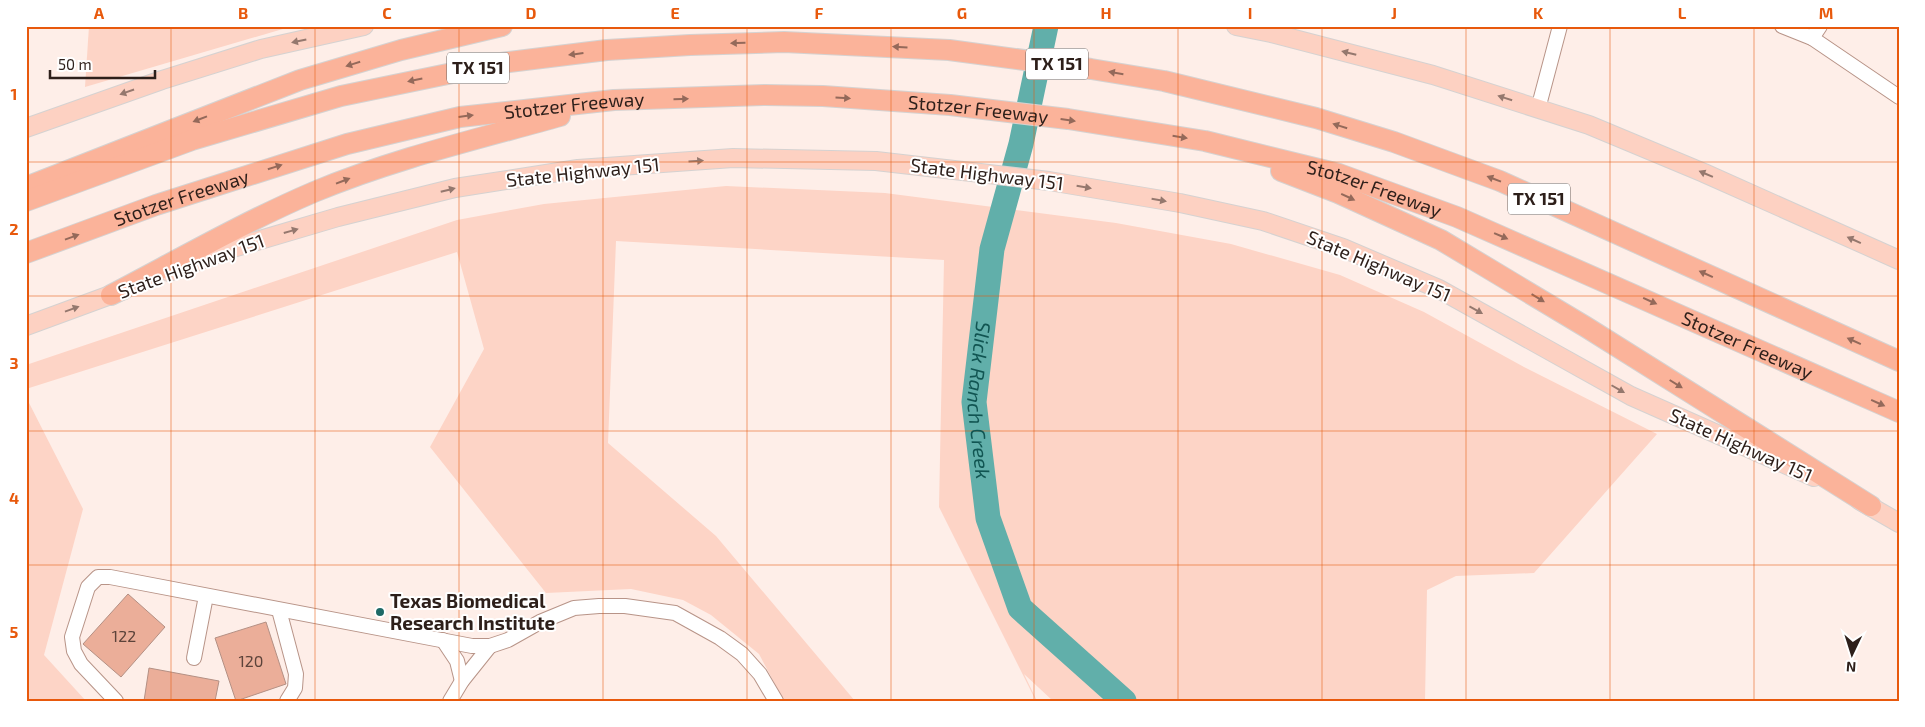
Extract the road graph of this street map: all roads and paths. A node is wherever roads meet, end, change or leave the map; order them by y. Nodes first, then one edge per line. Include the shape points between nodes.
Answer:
1 (364, 26) edge
2 (502, 26) edge
3 (1236, 26) edge
4 (1560, 26) edge
5 (1782, 26) edge
6 (1820, 26) edge
7 (1812, 38) junction
8 (1899, 98) edge
9 (614, 100) junction
10 (1538, 109) junction
11 (26, 128) edge
12 (1205, 141) junction
13 (26, 187) edge
14 (26, 201) edge
15 (26, 254) edge
16 (1899, 260) edge
17 (111, 295) junction
18 (26, 326) edge
19 (1899, 361) edge
20 (1899, 412) edge
21 (1871, 506) junction
22 (1899, 523) edge
23 (206, 596) junction
24 (279, 610) junction
25 (443, 640) junction
26 (490, 646) junction
27 (194, 658) dead end
28 (462, 681) junction
29 (116, 701) edge
30 (287, 701) edge
31 (450, 701) edge
32 (776, 701) edge

1 -> 11 main road via 261,49
2 -> 13 highway via 401,50 300,80
10 -> 3 main road via 1433,75
4 - 10 street
5 - 7 street
6 - 7 street
7 - 8 street
9 -> 12 highway, Stotzer Freeway / TX 151 via 823,96 950,105
15 -> 9 highway, Stotzer Freeway / TX 151 via 156,206 347,144 460,117
17 -> 9 highway via 314,192 402,161
16 -> 10 main road via 1704,173 1589,125
12 -> 20 highway, Stotzer Freeway / TX 151 via 1340,174 1457,217
12 -> 21 highway via 1338,193 1441,240
19 -> 14 highway, TX 151 via 1500,181 1394,142 1316,118 1164,81 949,50 784,42 709,44 607,50 501,63 341,96 192,140
18 -> 17 main road, State Highway 151
17 -> 21 main road, State Highway 151 via 233,248 338,218 455,188 568,170 733,158 876,161 967,170 1180,203 1263,221 1343,248 1439,289 1630,396 1826,482
21 - 22 main road, State Highway 151
23 - 24 street
23 - 27 street
23 - 29 street via 110,577 98,578 88,587 72,637 74,651 81,664
24 - 25 street
24 - 30 street via 296,674 296,688
25 - 26 street
25 - 28 street via 457,661
26 - 28 street
26 - 32 street via 574,608 625,606 675,613 742,654 760,674
28 - 31 street

